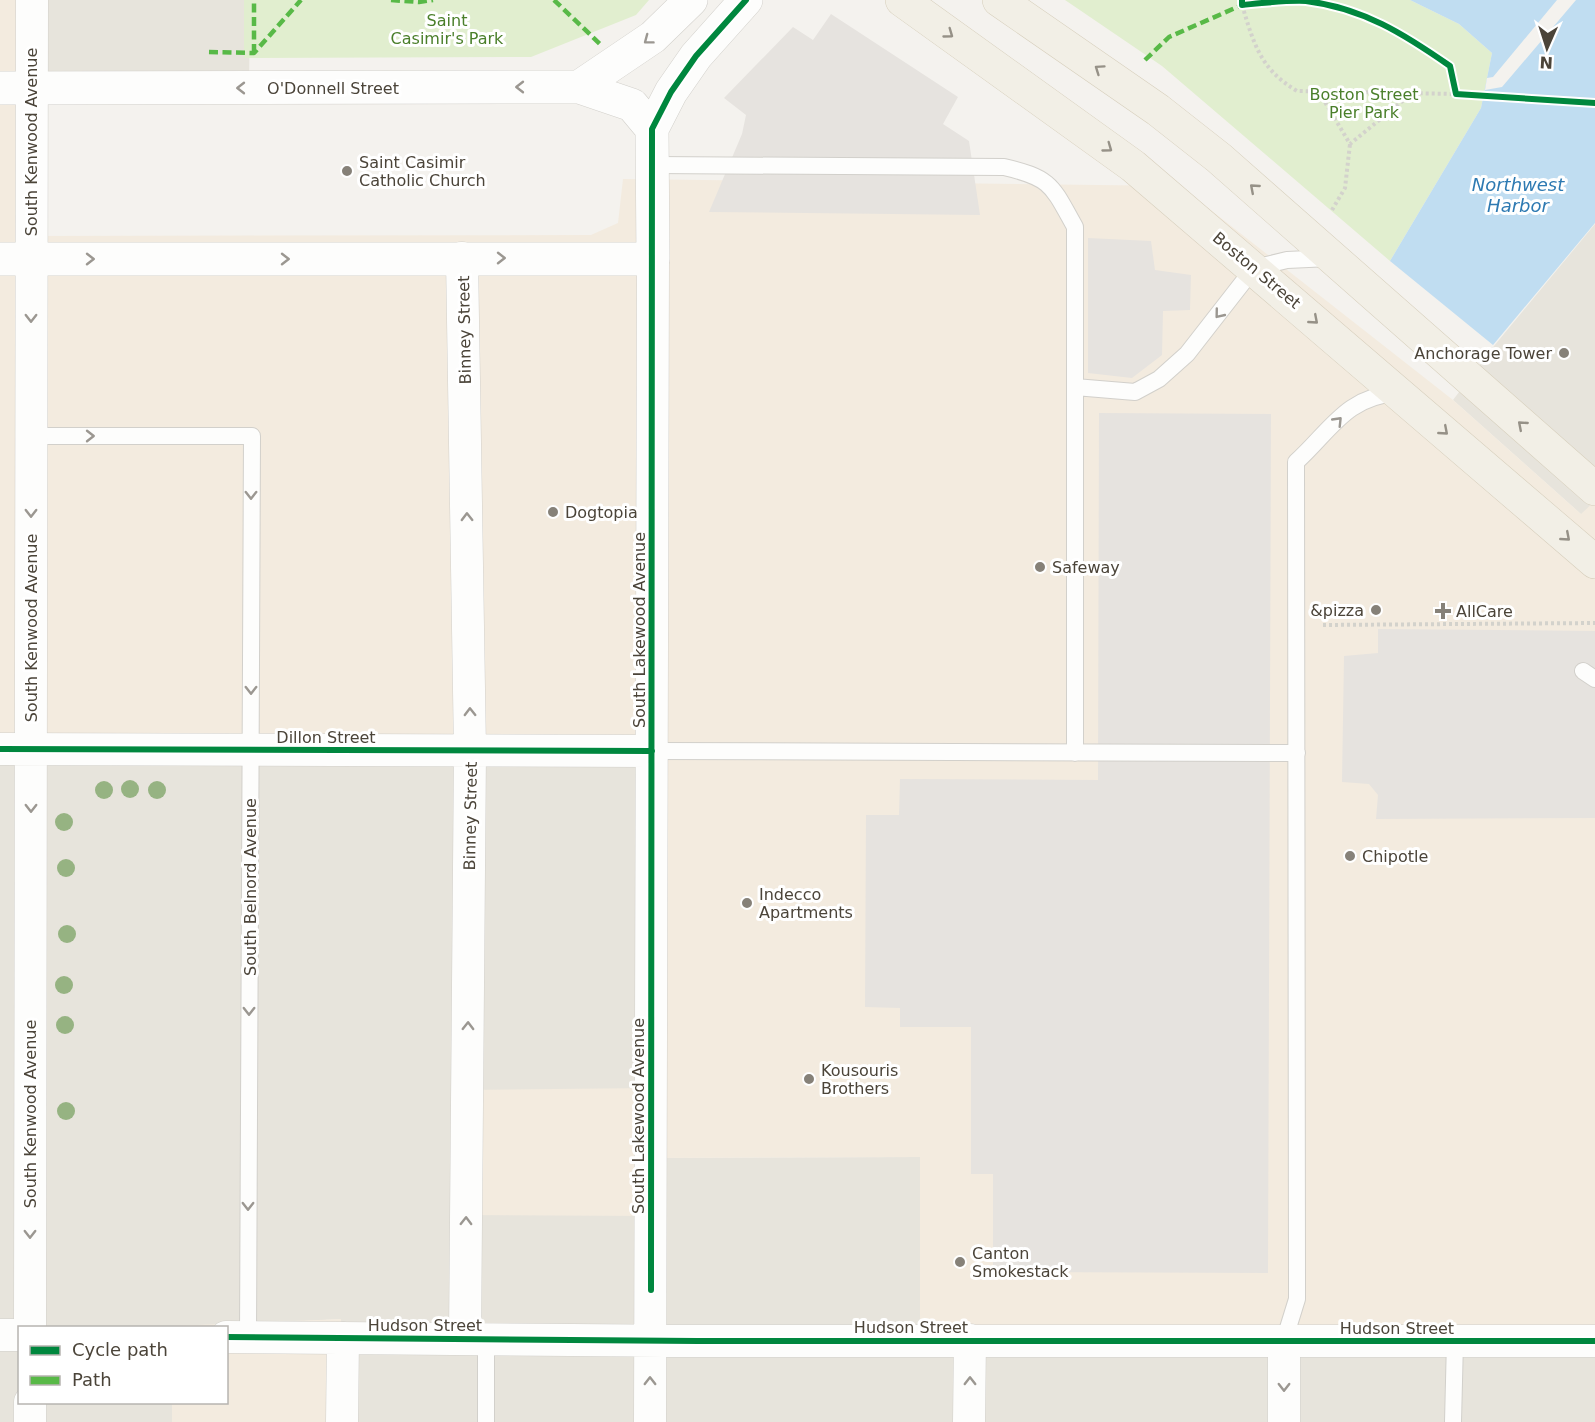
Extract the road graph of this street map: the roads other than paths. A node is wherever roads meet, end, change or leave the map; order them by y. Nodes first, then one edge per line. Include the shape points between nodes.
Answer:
1 (32, 0) edge
2 (691, 0) edge
3 (746, 0) edge
4 (902, 0) edge
5 (999, 0) edge
6 (579, 87) junction
7 (16, 88) edge
8 (652, 129) junction
9 (654, 165) junction
10 (462, 258) junction
11 (1332, 258) junction
12 (16, 259) edge
13 (653, 259) junction
14 (1254, 268) junction
15 (1075, 387) junction
16 (1400, 393) junction
17 (31, 436) junction
18 (1595, 489) edge
19 (1595, 562) edge
20 (0, 749) edge
21 (31, 749) junction
22 (250, 750) junction
23 (470, 751) junction
24 (652, 751) junction
25 (1075, 753) junction
26 (1297, 753) junction
27 (30, 1326) edge
28 (0, 1335) edge
29 (18, 1335) edge
30 (237, 1337) edge
31 (343, 1338) junction
32 (475, 1339) junction
33 (970, 1340) junction
34 (651, 1341) junction
35 (1455, 1341) junction
36 (1595, 1341) edge
37 (1284, 1347) junction
38 (30, 1404) edge
39 (30, 1422) edge
40 (342, 1422) edge
41 (486, 1422) edge
42 (650, 1422) edge
43 (969, 1422) edge
44 (1284, 1422) edge
45 (1453, 1422) edge

1 - 7 street, South Kenwood Avenue
2 -> 6 street via 653,37
3 - 8 street via 696,56
4 -> 14 main road, Boston Street via 1133,166
11 -> 5 main road via 1158,110
6 -> 7 street, O'Donnell Street
6 - 8 street, O'Donnell Street via 632,105
7 - 12 street, South Kenwood Avenue
8 - 9 street, South Lakewood Avenue
9 - 13 street, South Lakewood Avenue
9 - 15 lane via 1004,167 1033,173 1052,184 1075,227
12 -> 10 street
10 -> 13 street
23 -> 10 street, Binney Street
11 - 14 lane via 1287,260
18 -> 11 main road
12 -> 17 street, South Kenwood Avenue
13 - 24 street, South Lakewood Avenue
14 -> 15 lane via 1186,354 1159,379 1135,392
14 -> 16 main road, Boston Street
15 - 25 lane
16 -> 19 main road, Boston Street
26 -> 16 lane via 1296,462 1351,407 1374,395
17 -> 21 street, South Kenwood Avenue
17 -> 22 lane, South Belnord Avenue via 252,436
20 - 21 street, Dillon Street
21 - 22 street, Dillon Street
21 -> 27 street, South Kenwood Avenue
22 - 23 street, Dillon Street
22 -> 30 lane, South Belnord Avenue
23 - 24 street, Dillon Street
32 -> 23 street, Binney Street
24 - 25 lane
24 - 34 street, South Lakewood Avenue
25 - 26 lane
26 - 37 lane via 1297,1299
28 - 29 street
30 - 31 street, Hudson Street
31 - 32 street, Hudson Street
31 - 40 street
32 - 34 street, Hudson Street
32 - 41 lane
33 - 34 street, Hudson Street
33 - 37 street, Hudson Street
43 -> 33 street
42 -> 34 street, South Lakewood Avenue
35 - 36 street, Hudson Street
35 - 37 street, Hudson Street
35 - 45 lane
37 -> 44 street
38 - 39 street

